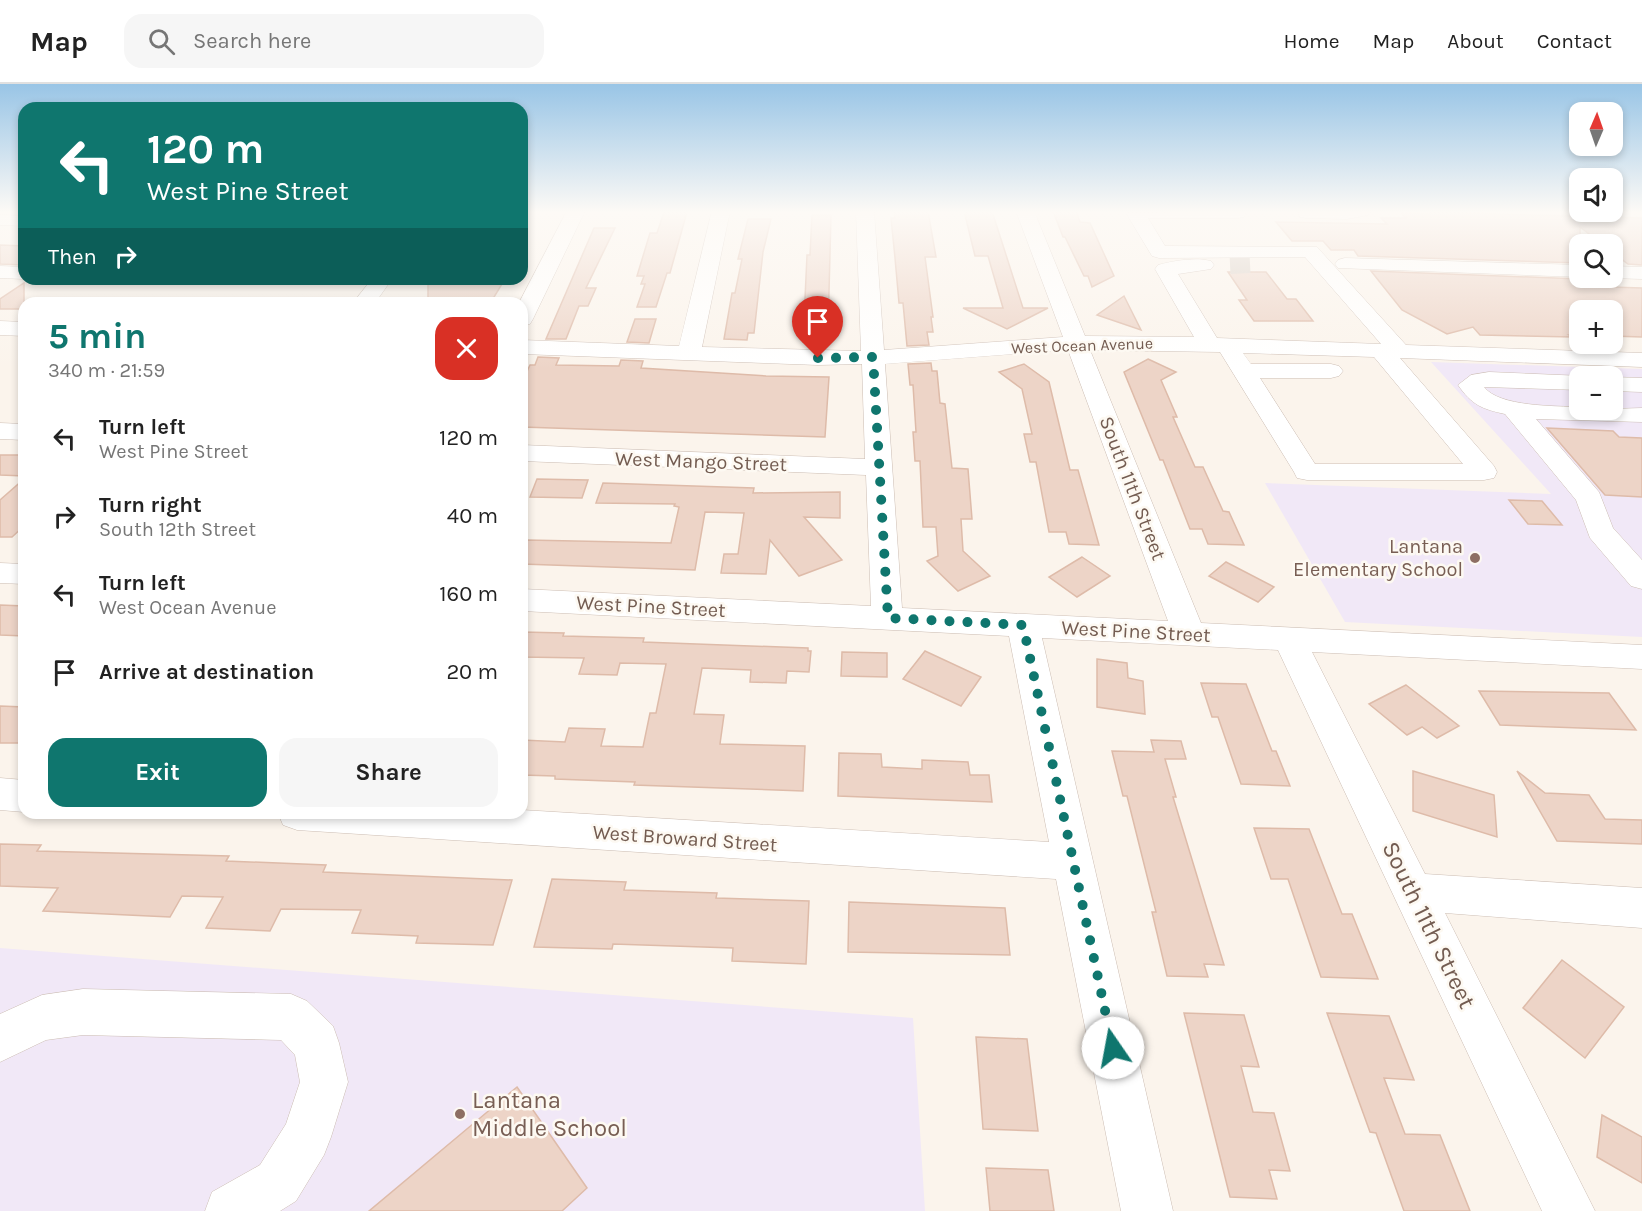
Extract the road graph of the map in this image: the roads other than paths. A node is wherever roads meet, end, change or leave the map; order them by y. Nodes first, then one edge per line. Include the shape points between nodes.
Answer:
1 (550, 264) edge
2 (709, 264) edge
3 (868, 264) edge
4 (1045, 264) edge
5 (1183, 264) edge
6 (1319, 264) edge
7 (1569, 271) edge
8 (0, 272) edge
9 (1623, 272) edge
10 (18, 273) edge
11 (1642, 273) edge
12 (528, 307) edge
13 (0, 328) edge
14 (18, 329) edge
15 (1076, 343) junction
16 (1219, 345) junction
17 (528, 347) edge
18 (1429, 352) junction
19 (689, 353) junction
20 (873, 357) junction
21 (1393, 358) junction
22 (1642, 360) edge
23 (1243, 371) junction
24 (1569, 382) edge
25 (1623, 384) edge
26 (1642, 385) edge
27 (1515, 410) junction
28 (1642, 415) edge
29 (0, 431) edge
30 (18, 432) edge
31 (528, 453) edge
32 (879, 468) junction
33 (0, 573) edge
34 (18, 574) edge
35 (1642, 579) edge
36 (528, 600) edge
37 (888, 618) junction
38 (1023, 625) junction
39 (1189, 634) junction
40 (1289, 639) junction
41 (1642, 657) edge
42 (0, 794) edge
43 (18, 796) edge
44 (392, 819) edge
45 (1073, 862) junction
46 (1413, 892) junction
47 (1642, 908) edge
48 (0, 1039) edge
49 (231, 1211) edge
50 (1147, 1211) edge
51 (1569, 1211) edge

1 - 12 street
2 - 19 street
3 - 20 street
4 - 15 street, South 11th Street
5 - 16 street via 1165,269
6 - 21 street
7 - 18 street via 1345,264
8 - 10 street
9 - 11 street
13 - 14 street
15 - 16 street, West Ocean Avenue
15 - 20 street, West Ocean Avenue
15 - 39 street, South 11th Street
16 - 21 street, West Ocean Avenue
16 - 23 street
17 - 19 street, West Ocean Avenue
18 - 21 street, West Ocean Avenue
18 - 22 street, West Ocean Avenue
19 - 20 street, West Ocean Avenue
20 - 32 street
21 - 23 street
21 - 23 street via 1485,472 1307,472
24 - 27 street via 1489,379 1470,385 1487,401
25 - 26 street
27 - 28 street
27 - 35 street via 1589,498 1600,531
29 - 30 street
31 - 32 street, West Mango Street
32 - 37 street
33 - 34 street
36 - 37 street, West Pine Street
37 - 38 street, West Pine Street
38 - 39 street, West Pine Street
38 - 45 street
39 - 40 street, West Pine Street
40 - 41 street, West Pine Street
40 - 46 street, South 11th Street
42 - 43 street
44 - 45 street, West Broward Street
45 - 50 street
46 - 47 street
46 - 51 street, South 11th Street
48 - 49 street via 42,1018 83,1012 291,1017 316,1043 324,1082 306,1137 278,1183

